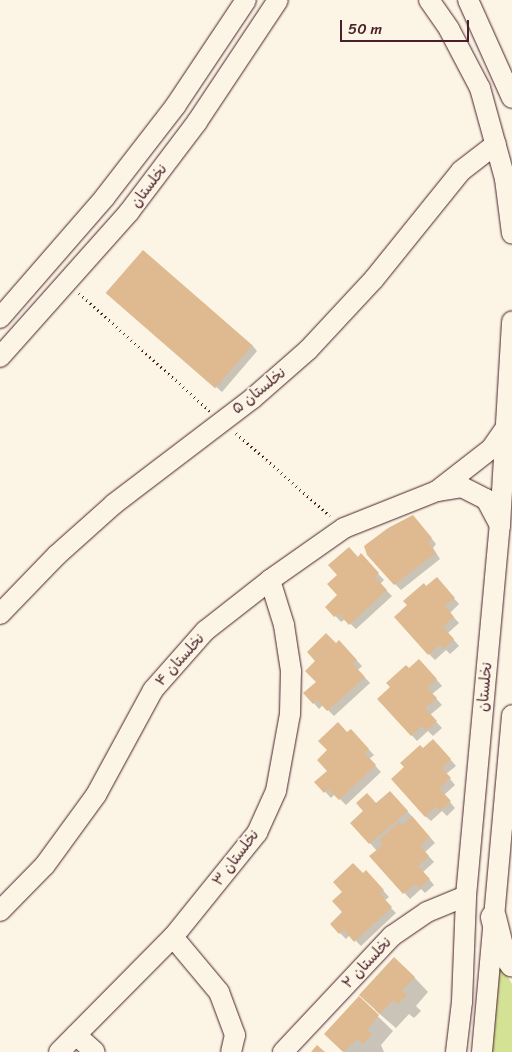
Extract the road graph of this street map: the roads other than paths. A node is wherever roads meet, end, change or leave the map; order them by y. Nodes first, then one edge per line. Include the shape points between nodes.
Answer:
1 (246, 0) edge
2 (278, 0) edge
3 (429, 0) edge
4 (468, 0) edge
5 (512, 98) edge
6 (496, 144) junction
7 (512, 234) edge
8 (0, 318) edge
9 (512, 321) edge
10 (0, 357) edge
11 (508, 429) edge
12 (437, 491) junction
13 (500, 525) junction
14 (270, 580) junction
15 (0, 614) edge
16 (512, 715) edge
17 (466, 896) junction
18 (0, 911) edge
19 (493, 917) junction
20 (173, 937) junction
21 (512, 964) edge
22 (76, 1035) junction
23 (59, 1052) edge
24 (94, 1052) edge
25 (231, 1052) edge
26 (283, 1052) edge
27 (456, 1052) edge
28 (482, 1052) edge

1 - 8 street, نخلستان via 176,105 105,197
2 - 10 street, نخلستان via 191,130 129,212
3 - 6 street via 450,29 480,88
4 - 5 street
6 - 7 street via 505,179
6 - 15 street, نخلستان ۵ via 461,171 374,279 308,350 252,399 114,504 57,555
9 - 11 street, نخلستان
11 - 12 street via 491,448
11 - 13 street, نخلستان
12 - 13 street via 462,487 486,499
12 - 14 street, نخلستان ۴ via 344,528
13 - 17 street, نخلستان
14 - 18 street, نخلستان ۴ via 205,631 153,690 96,795 45,865
14 - 20 street, نخلستان ۳ via 284,625 291,671 289,722 276,791 257,834
16 - 19 street, نخلستان
17 - 26 street, نخلستان ۲ via 427,912 392,936
17 - 27 street, نخلستان via 462,1002
19 - 21 main road via 501,948
19 - 28 street, نخلستان
20 - 22 street, نخلستان ۳
20 - 25 street via 219,992 235,1035
22 - 23 street, نخلستان ۳
22 - 24 street

